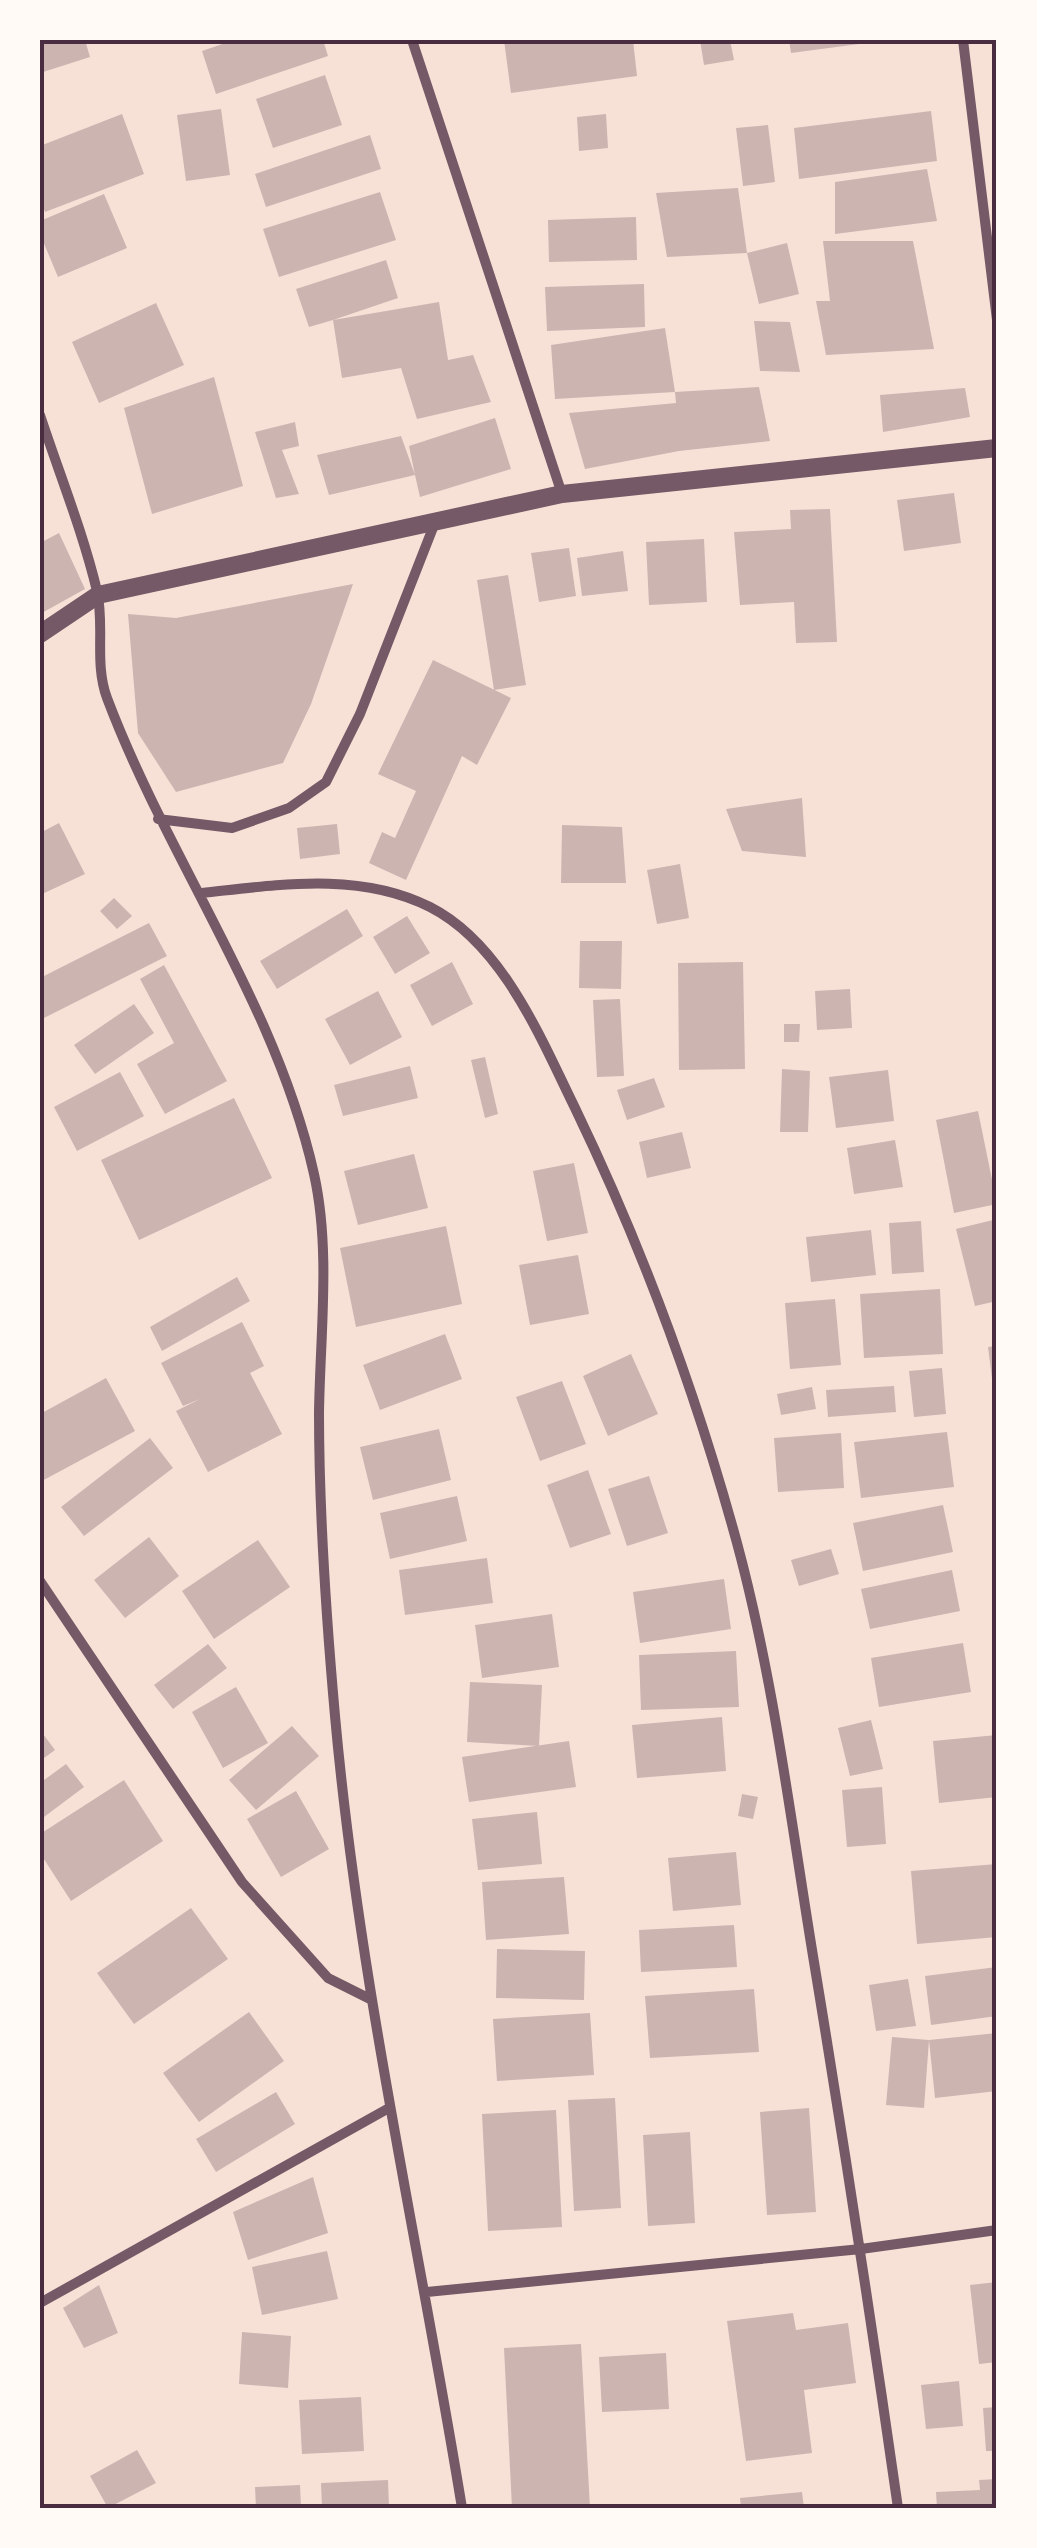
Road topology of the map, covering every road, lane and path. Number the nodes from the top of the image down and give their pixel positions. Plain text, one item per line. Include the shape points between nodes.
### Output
1 (412, 40) edge
2 (962, 40) edge
3 (997, 320) edge
4 (40, 415) edge
5 (997, 448) edge
6 (562, 494) junction
7 (436, 520) junction
8 (98, 595) junction
9 (40, 634) edge
10 (158, 819) junction
11 (202, 893) junction
12 (40, 1581) edge
13 (370, 1999) junction
14 (389, 2108) junction
15 (997, 2230) edge
16 (861, 2249) junction
17 (427, 2292) junction
18 (40, 2303) edge
19 (462, 2508) edge
20 (898, 2508) edge

1 - 6 street
2 - 3 street
4 - 8 street
5 - 6 street
6 - 7 street
7 - 8 street
7 - 10 street via 360,714 326,782 289,808 232,828
8 - 9 street
8 - 10 street via 104,692
10 - 11 street
11 - 13 street via 270,1042 315,1178 319,1454 335,1718
11 - 16 street via 338,882 431,907 489,956 544,1044 622,1205 670,1328 738,1546 768,1685
12 - 13 street via 242,1882 328,1978
13 - 14 street
14 - 17 street
14 - 18 street
15 - 16 street
16 - 17 street
16 - 20 street
17 - 19 street

